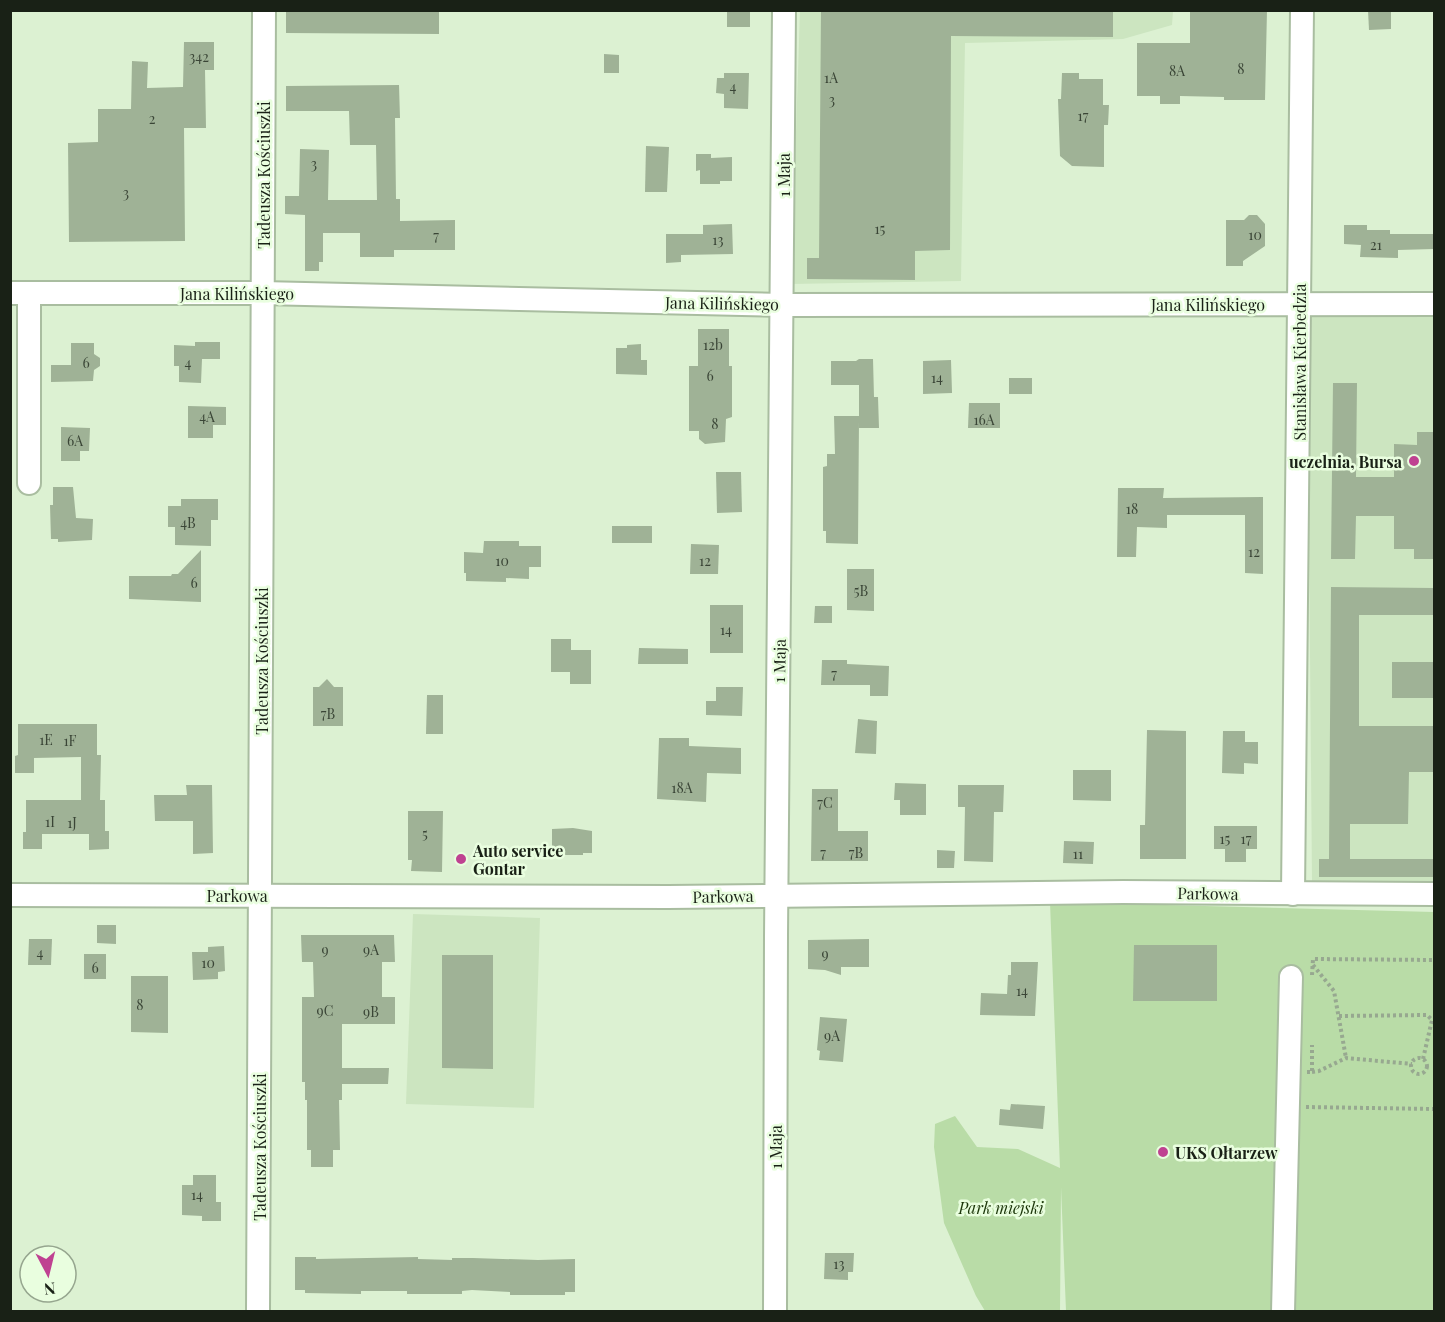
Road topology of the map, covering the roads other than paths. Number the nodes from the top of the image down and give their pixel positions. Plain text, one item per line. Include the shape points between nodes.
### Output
1 (264, 10) edge
2 (784, 10) edge
3 (1302, 10) edge
4 (20, 293) edge
5 (262, 293) junction
6 (783, 304) junction
7 (1299, 304) junction
8 (1434, 304) edge
9 (29, 483) dead end
10 (1293, 894) junction
11 (1434, 894) edge
12 (10, 895) edge
13 (259, 895) junction
14 (777, 896) junction
15 (1302, 977) road end
16 (258, 1311) edge
17 (775, 1311) edge
18 (1283, 1311) edge

1 - 5 street, Tadeusza Kościuszki
2 - 6 street, 1 Maja
3 - 7 street, Stanisława Kierbedzia
4 - 5 street, Jana Kilińskiego
4 - 9 street
5 - 6 street, Jana Kilińskiego
5 - 13 street, Tadeusza Kościuszki
6 - 7 street, Jana Kilińskiego
6 - 14 street, 1 Maja
7 - 8 street, Jana Kilińskiego
7 - 10 street, Stanisława Kierbedzia
10 - 11 street, Parkowa
10 - 14 street, Parkowa
12 - 13 street, Parkowa
13 - 14 street, Parkowa
13 - 16 street, Tadeusza Kościuszki
14 - 17 street, 1 Maja
15 - 18 street via 1288,1071

